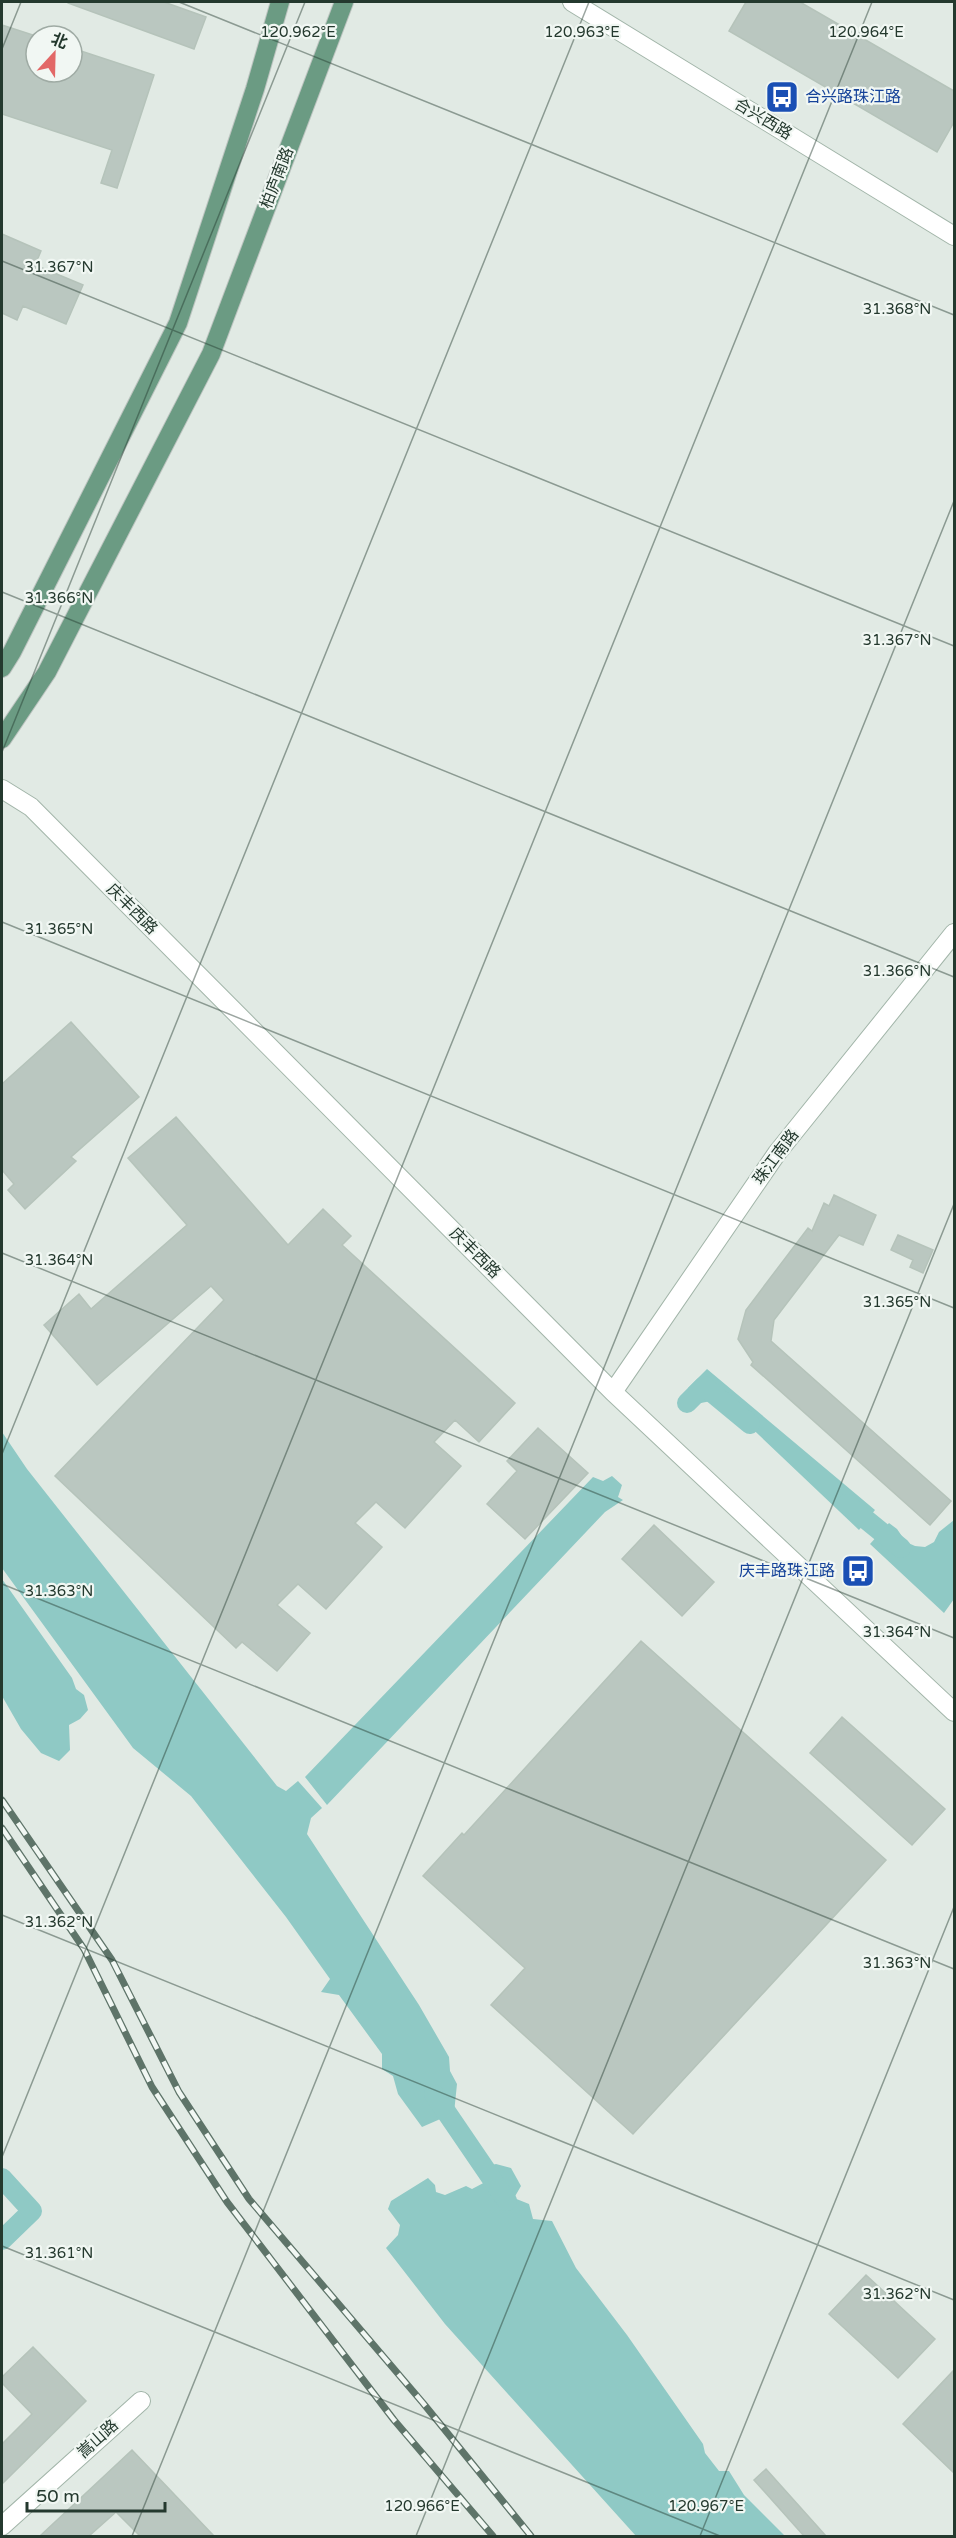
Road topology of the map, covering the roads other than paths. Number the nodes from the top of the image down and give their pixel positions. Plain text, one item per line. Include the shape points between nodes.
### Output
1 (279, 2) edge
2 (344, 2) edge
3 (572, 2) edge
4 (954, 236) edge
5 (2, 668) edge
6 (2, 739) edge
7 (2, 789) edge
8 (954, 933) edge
9 (613, 1392) junction
10 (954, 1712) edge
11 (141, 2401) dead end
12 (2, 2526) edge

1 - 5 main road via 178,323
2 - 6 main road, 柏庐南路 via 211,354 47,672
3 - 4 street, 合兴西路
7 - 9 street, 庆丰西路 via 31,807
8 - 9 street, 珠江南路 via 777,1153
9 - 10 street, 庆丰西路
11 - 12 street, 嵩山路

